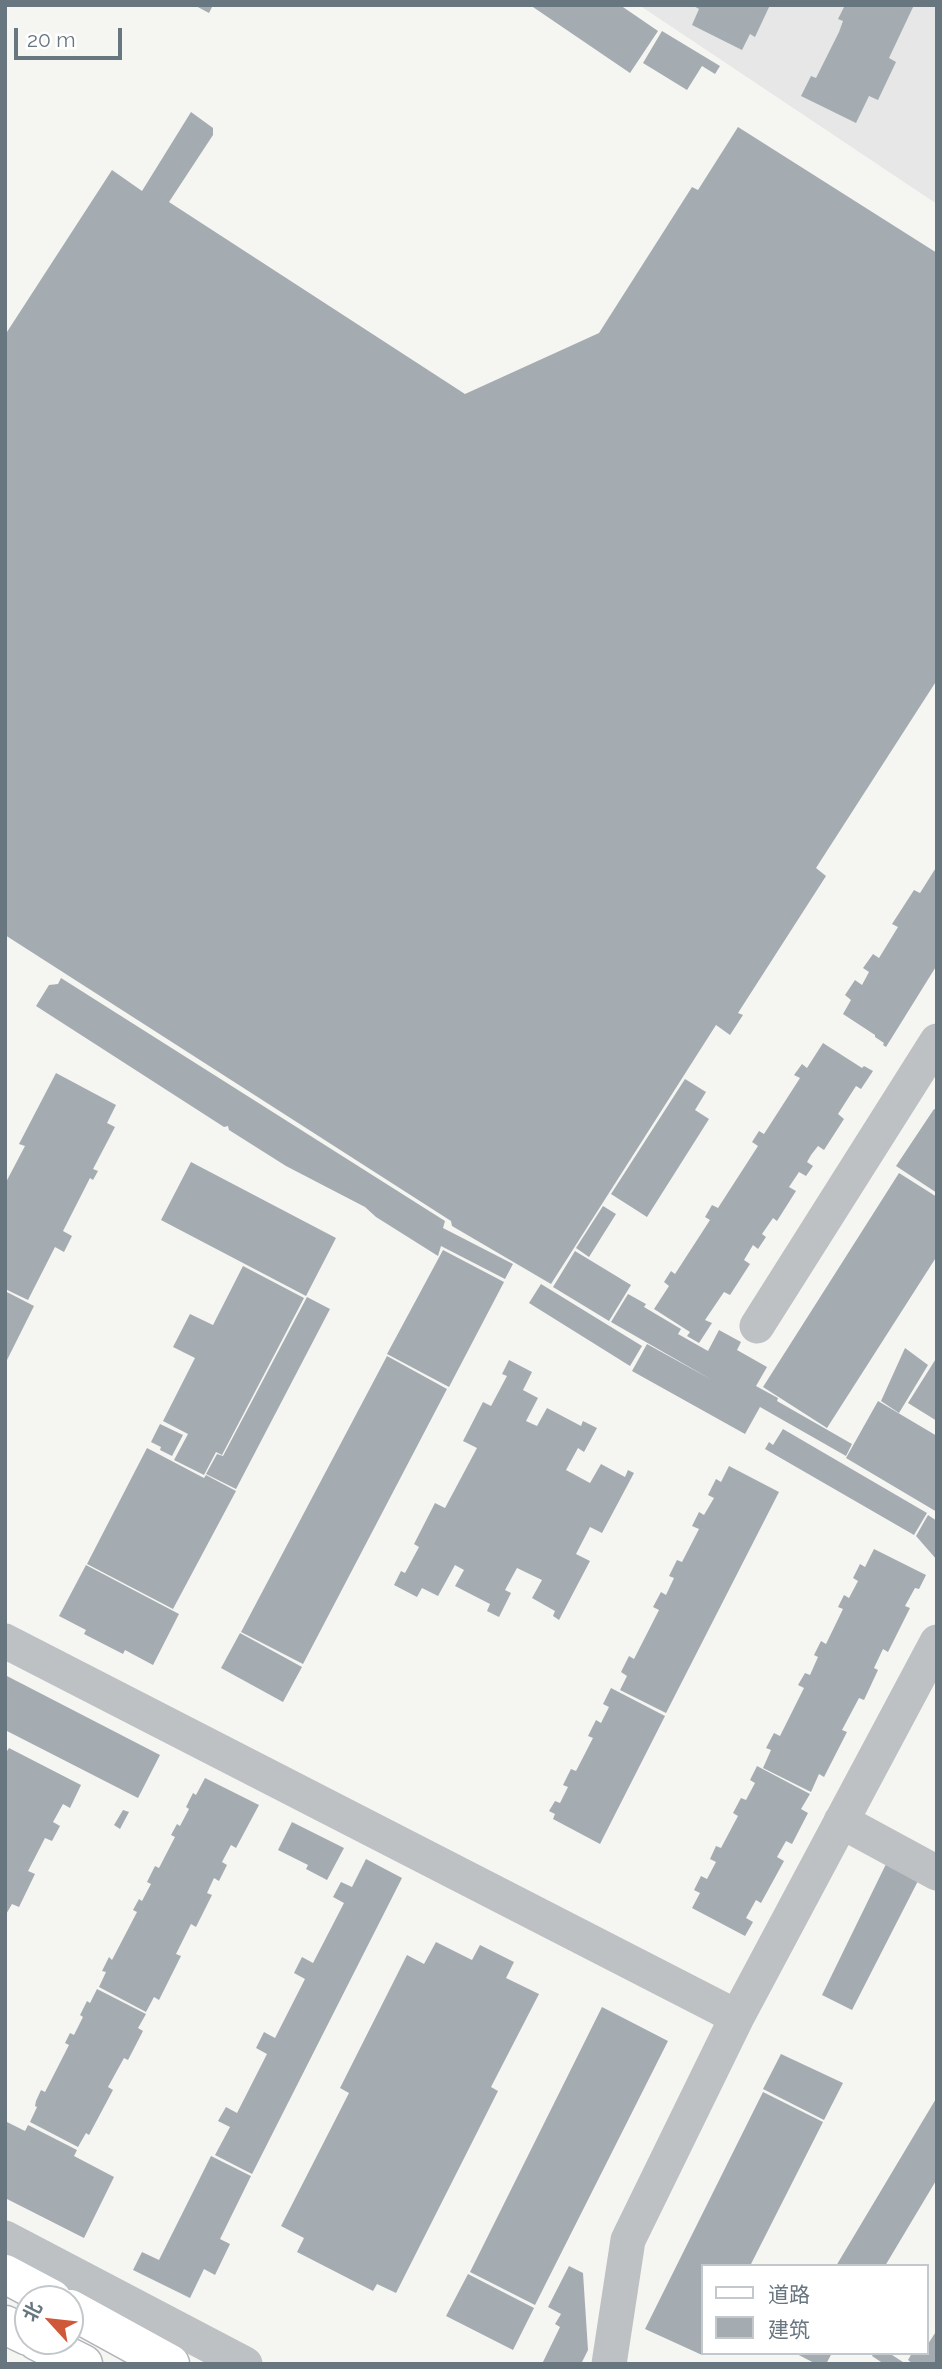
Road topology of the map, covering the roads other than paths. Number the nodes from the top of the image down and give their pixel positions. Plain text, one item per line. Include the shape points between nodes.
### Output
1 (937, 1041) edge
2 (757, 1326) dead end
3 (5, 1641) edge
4 (937, 1642) edge
5 (841, 1821) junction
6 (937, 1873) edge
7 (737, 2017) junction
8 (5, 2238) edge
9 (9, 2276) edge
10 (26, 2285) edge
11 (84, 2317) edge
12 (65, 2355) edge
13 (83, 2364) edge
14 (170, 2364) edge
15 (245, 2364) edge
16 (609, 2364) edge

1 - 2 street
3 - 7 street
4 - 5 street
5 - 6 street
5 - 7 street
7 - 16 street via 628,2240
8 - 15 street
9 - 10 main road
11 - 14 main road
12 - 13 main road

